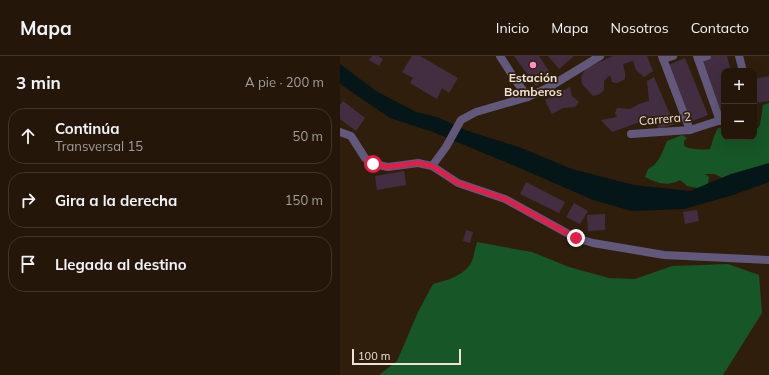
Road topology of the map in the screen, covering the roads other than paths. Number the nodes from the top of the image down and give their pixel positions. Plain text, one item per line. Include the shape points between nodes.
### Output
1 (500, 56) edge
2 (600, 56) edge
3 (673, 56) edge
4 (706, 56) edge
5 (739, 56) edge
6 (663, 58) edge
7 (698, 58) edge
8 (742, 68) edge
9 (528, 97) junction
10 (721, 117) edge
11 (721, 120) edge
12 (690, 130) junction
13 (340, 132) edge
14 (631, 134) dead end
15 (432, 166) junction
16 (769, 260) edge

1 - 9 street
2 - 9 street
3 - 6 street
4 - 7 street
5 - 8 street
6 - 12 street
7 - 10 street
9 - 15 street via 476,112 462,120
11 - 12 street, Carrera 2
12 - 14 street, Carrera 2
13 - 15 street via 351,136 365,158 373,164 388,167 418,163
15 - 16 street via 458,183 505,199 576,238 593,243 664,255

